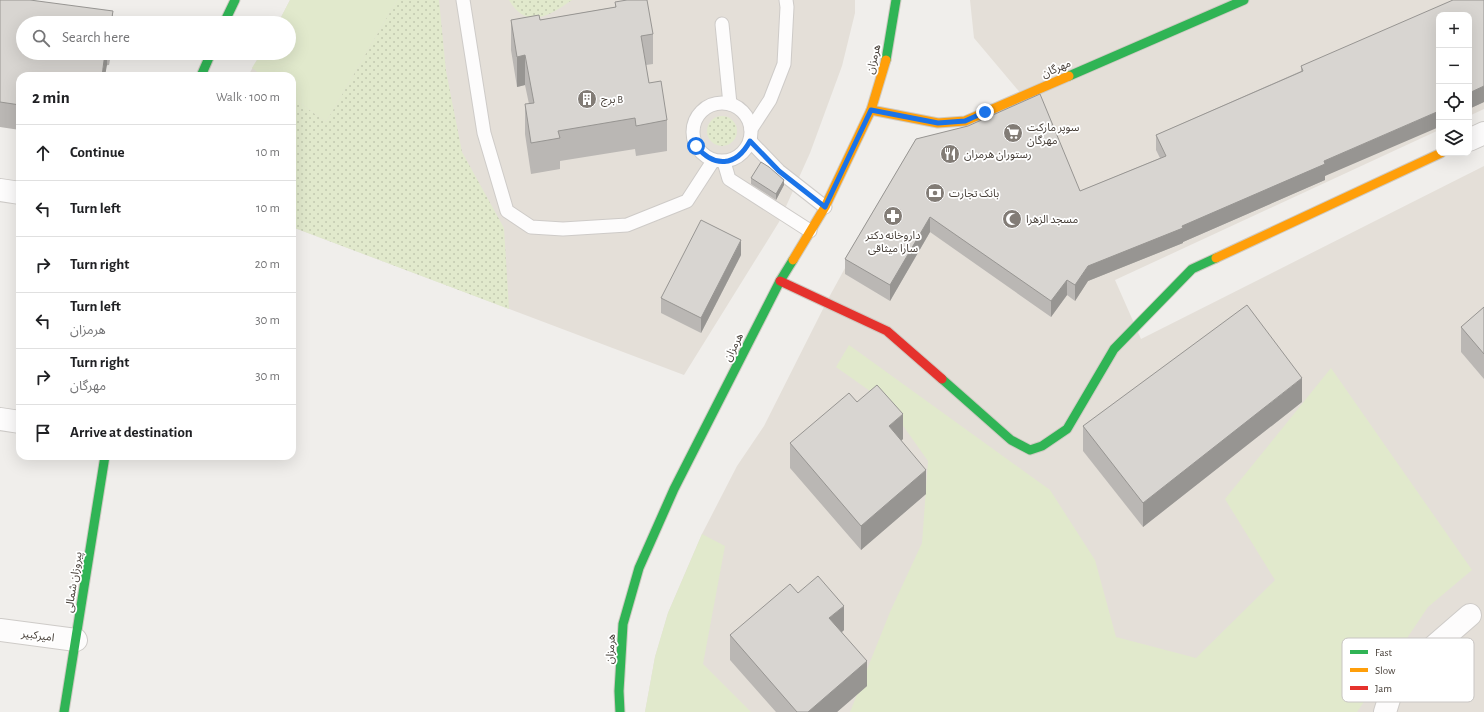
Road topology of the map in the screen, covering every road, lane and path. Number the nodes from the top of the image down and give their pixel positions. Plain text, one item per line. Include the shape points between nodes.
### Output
1 (235, 0) edge
2 (463, 0) edge
3 (786, 0) edge
4 (896, 0) edge
5 (1244, 0) edge
6 (227, 16) edge
7 (722, 24) dead end
8 (208, 60) edge
9 (203, 72) edge
10 (730, 104) junction
11 (871, 110) junction
12 (1484, 133) edge
13 (750, 135) junction
14 (1472, 139) edge
15 (1436, 155) edge
16 (719, 161) junction
17 (0, 190) edge
18 (16, 192) edge
19 (825, 207) junction
20 (810, 231) junction
21 (780, 281) junction
22 (0, 419) edge
23 (16, 421) edge
24 (104, 460) edge
25 (1470, 614) dead end
26 (0, 630) edge
27 (1443, 638) edge
28 (76, 640) junction
29 (1388, 702) edge
30 (64, 712) edge
31 (620, 712) edge
32 (1385, 712) edge

1 - 6 street
2 - 16 lane via 484,133 507,211 531,227 563,229 627,225 687,201
3 - 13 lane via 784,64 770,100
4 - 11 street, هرمزان via 887,56
5 - 11 street, مهرگان via 965,121 938,123
7 - 10 lane
8 - 9 street
10 - 13 lane via 748,119
10 - 16 lane via 708,106 693,124 692,135 696,146 703,155
11 - 19 street, هرمزان
12 - 14 street
13 - 16 lane via 744,151 735,158
13 - 19 lane via 779,171
15 - 21 street via 1192,269 1114,349 1067,429 1042,446 1030,450 1011,440 887,331
16 - 20 lane via 729,178
17 - 18 street
19 - 20 street, هرمزان
20 - 21 street, هرمزان
21 - 31 street, هرمزان via 674,490 639,568 623,624
22 - 23 street
24 - 28 street, پیروزان شمالی
25 - 27 street
26 - 28 street, امیرکبیر
28 - 30 street, پیروزان شمالی
29 - 32 street

